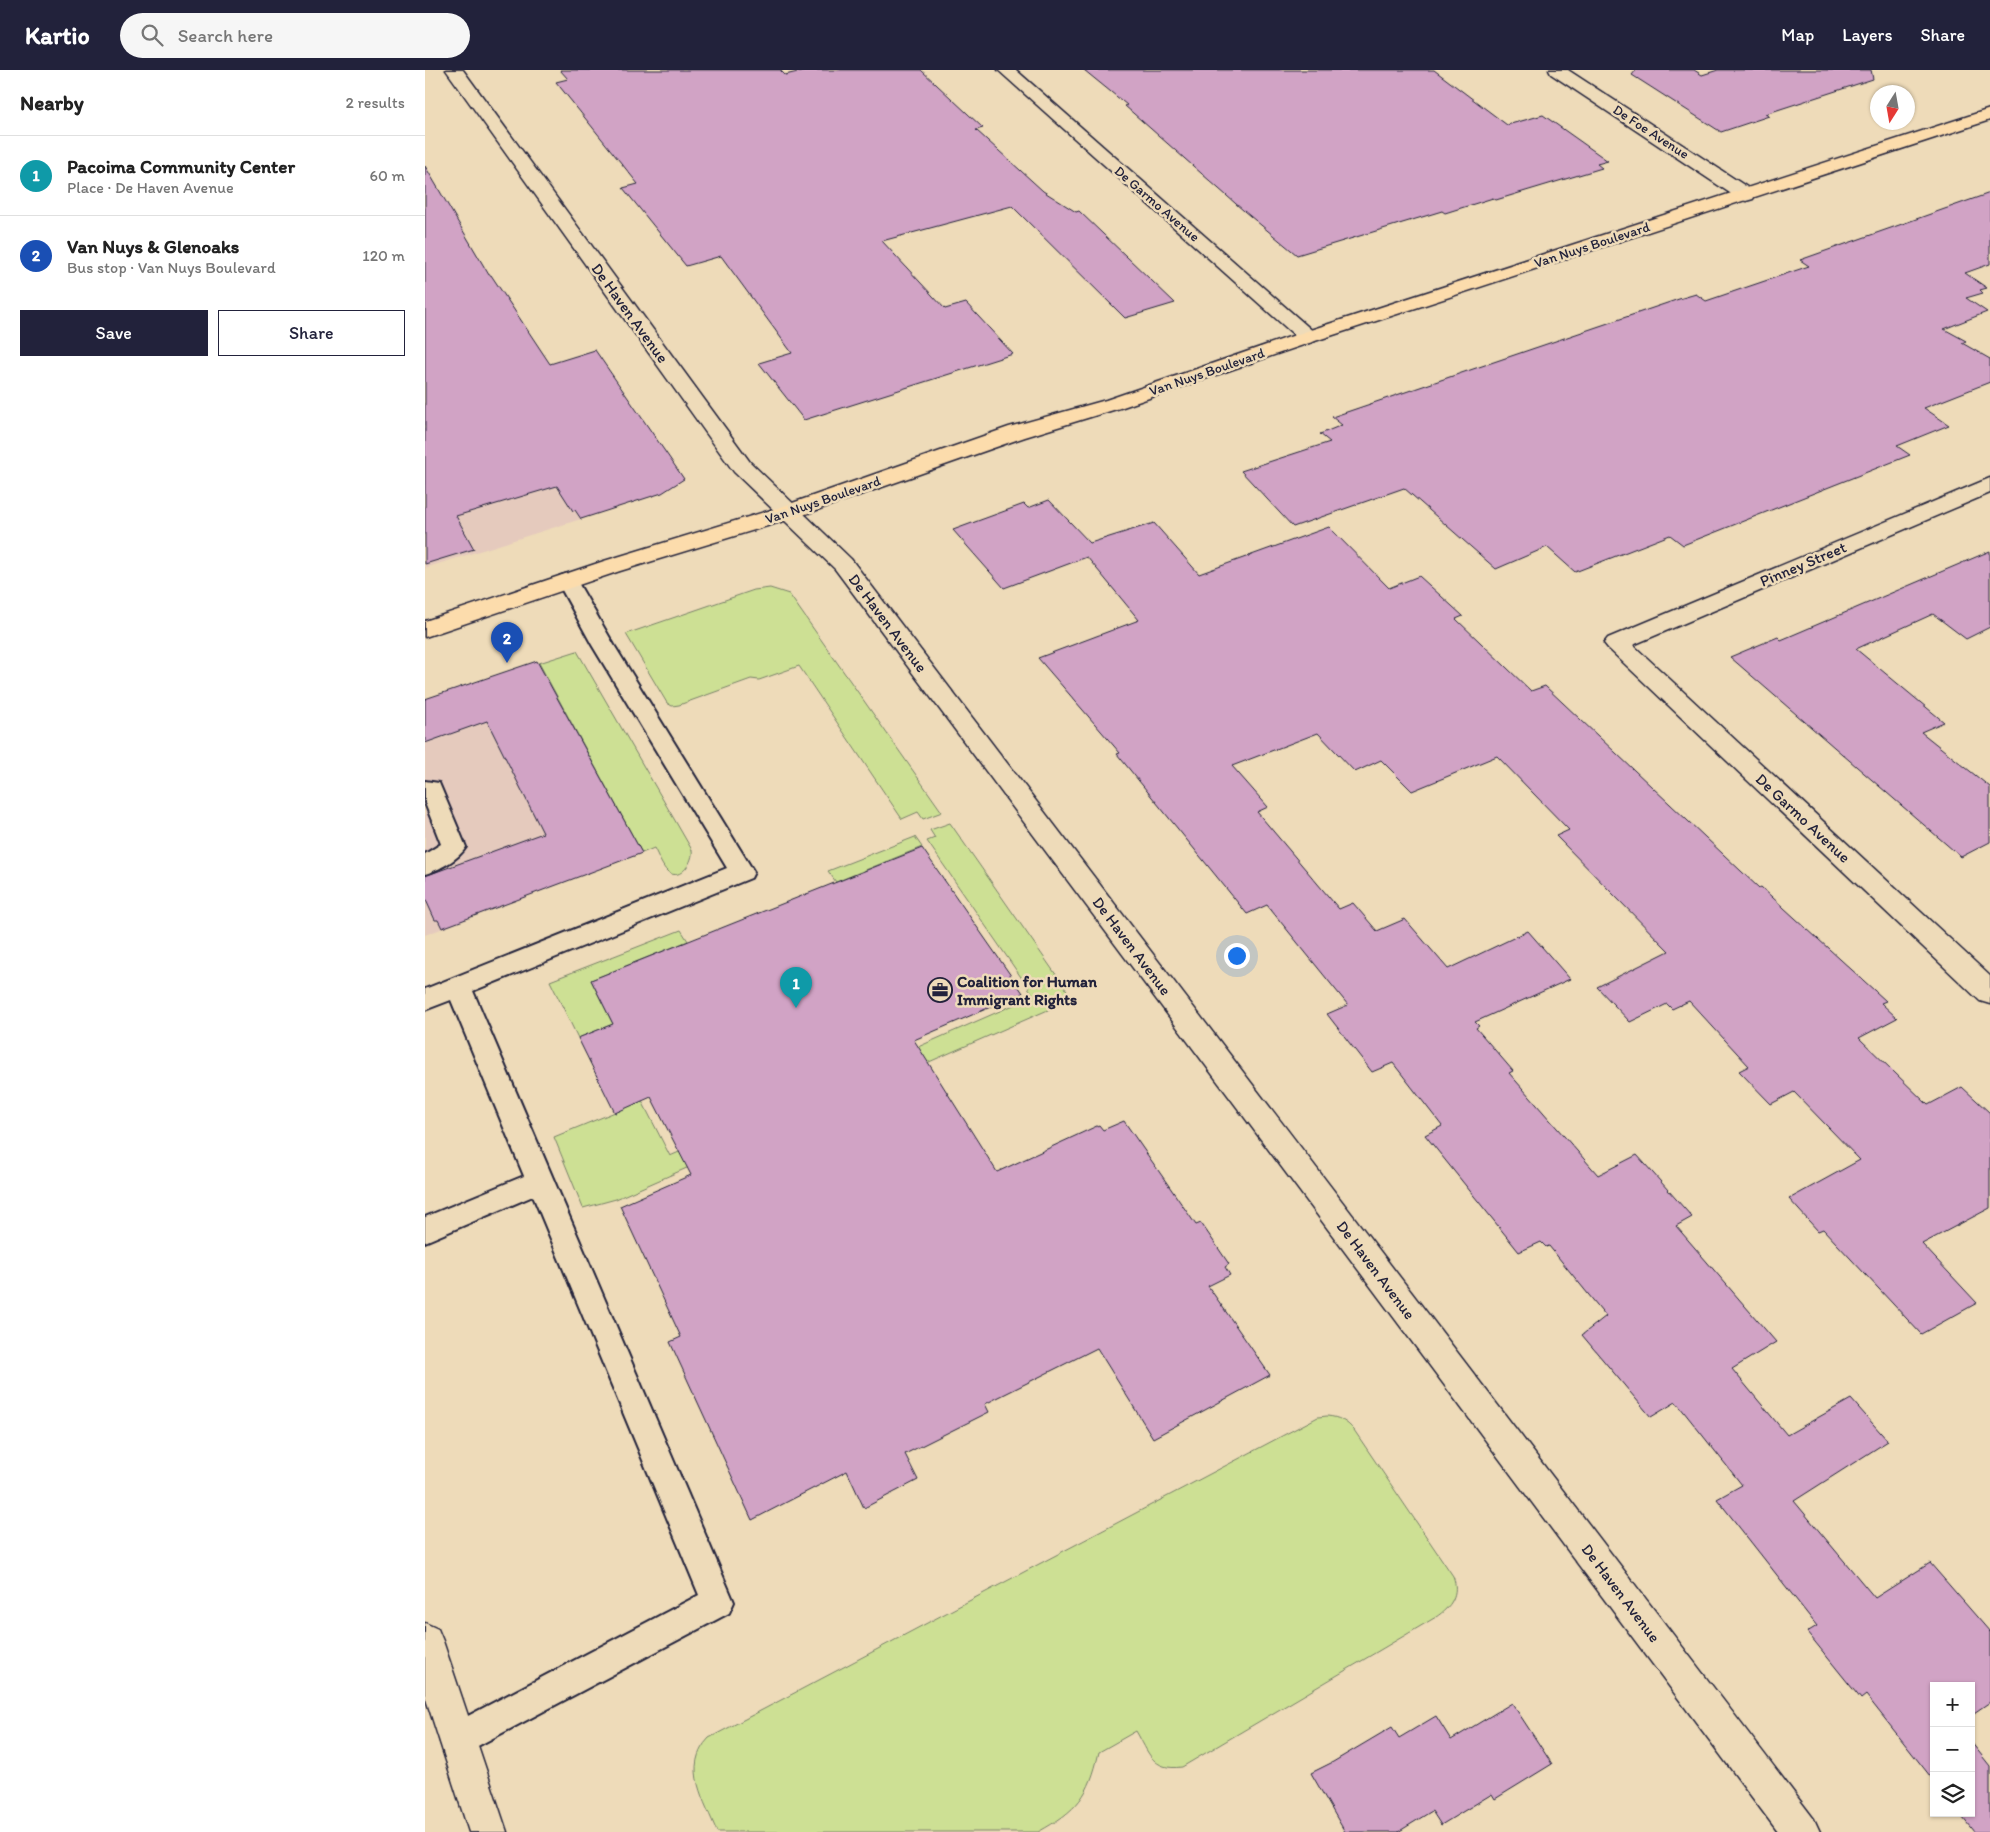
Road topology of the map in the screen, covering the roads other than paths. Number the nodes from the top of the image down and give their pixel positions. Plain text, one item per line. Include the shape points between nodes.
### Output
1 (454, 70) edge
2 (1006, 70) edge
3 (1557, 70) edge
4 (1990, 114) edge
5 (1746, 195) junction
6 (1308, 337) junction
7 (1990, 485) edge
8 (789, 512) junction
9 (567, 581) junction
10 (425, 629) edge
11 (1616, 643) joint
12 (425, 789) edge
13 (425, 865) edge
14 (458, 986) junction
15 (1990, 993) edge
16 (425, 1000) edge
17 (540, 1181) junction
18 (425, 1230) edge
19 (425, 1641) edge
20 (457, 1740) junction
21 (488, 1832) edge
22 (1801, 1832) edge

1 - 8 street, De Haven Avenue via 742,467
2 - 6 street, De Garmo Avenue
3 - 5 street, De Foe Avenue
4 - 5 main road, Van Nuys Boulevard
5 - 6 main road, Van Nuys Boulevard
6 - 8 main road, Van Nuys Boulevard via 1113,404 1017,432
7 - 11 street, Pinney Street
8 - 9 main road, Van Nuys Boulevard
8 - 22 street, De Haven Avenue via 843,564
9 - 10 main road, Van Nuys Boulevard
9 - 14 lane via 742,872
11 - 15 street, De Garmo Avenue
12 - 13 lane via 431,789 455,847
14 - 16 lane
14 - 17 lane
17 - 18 lane
17 - 20 lane via 717,1602
19 - 20 street
20 - 21 street

